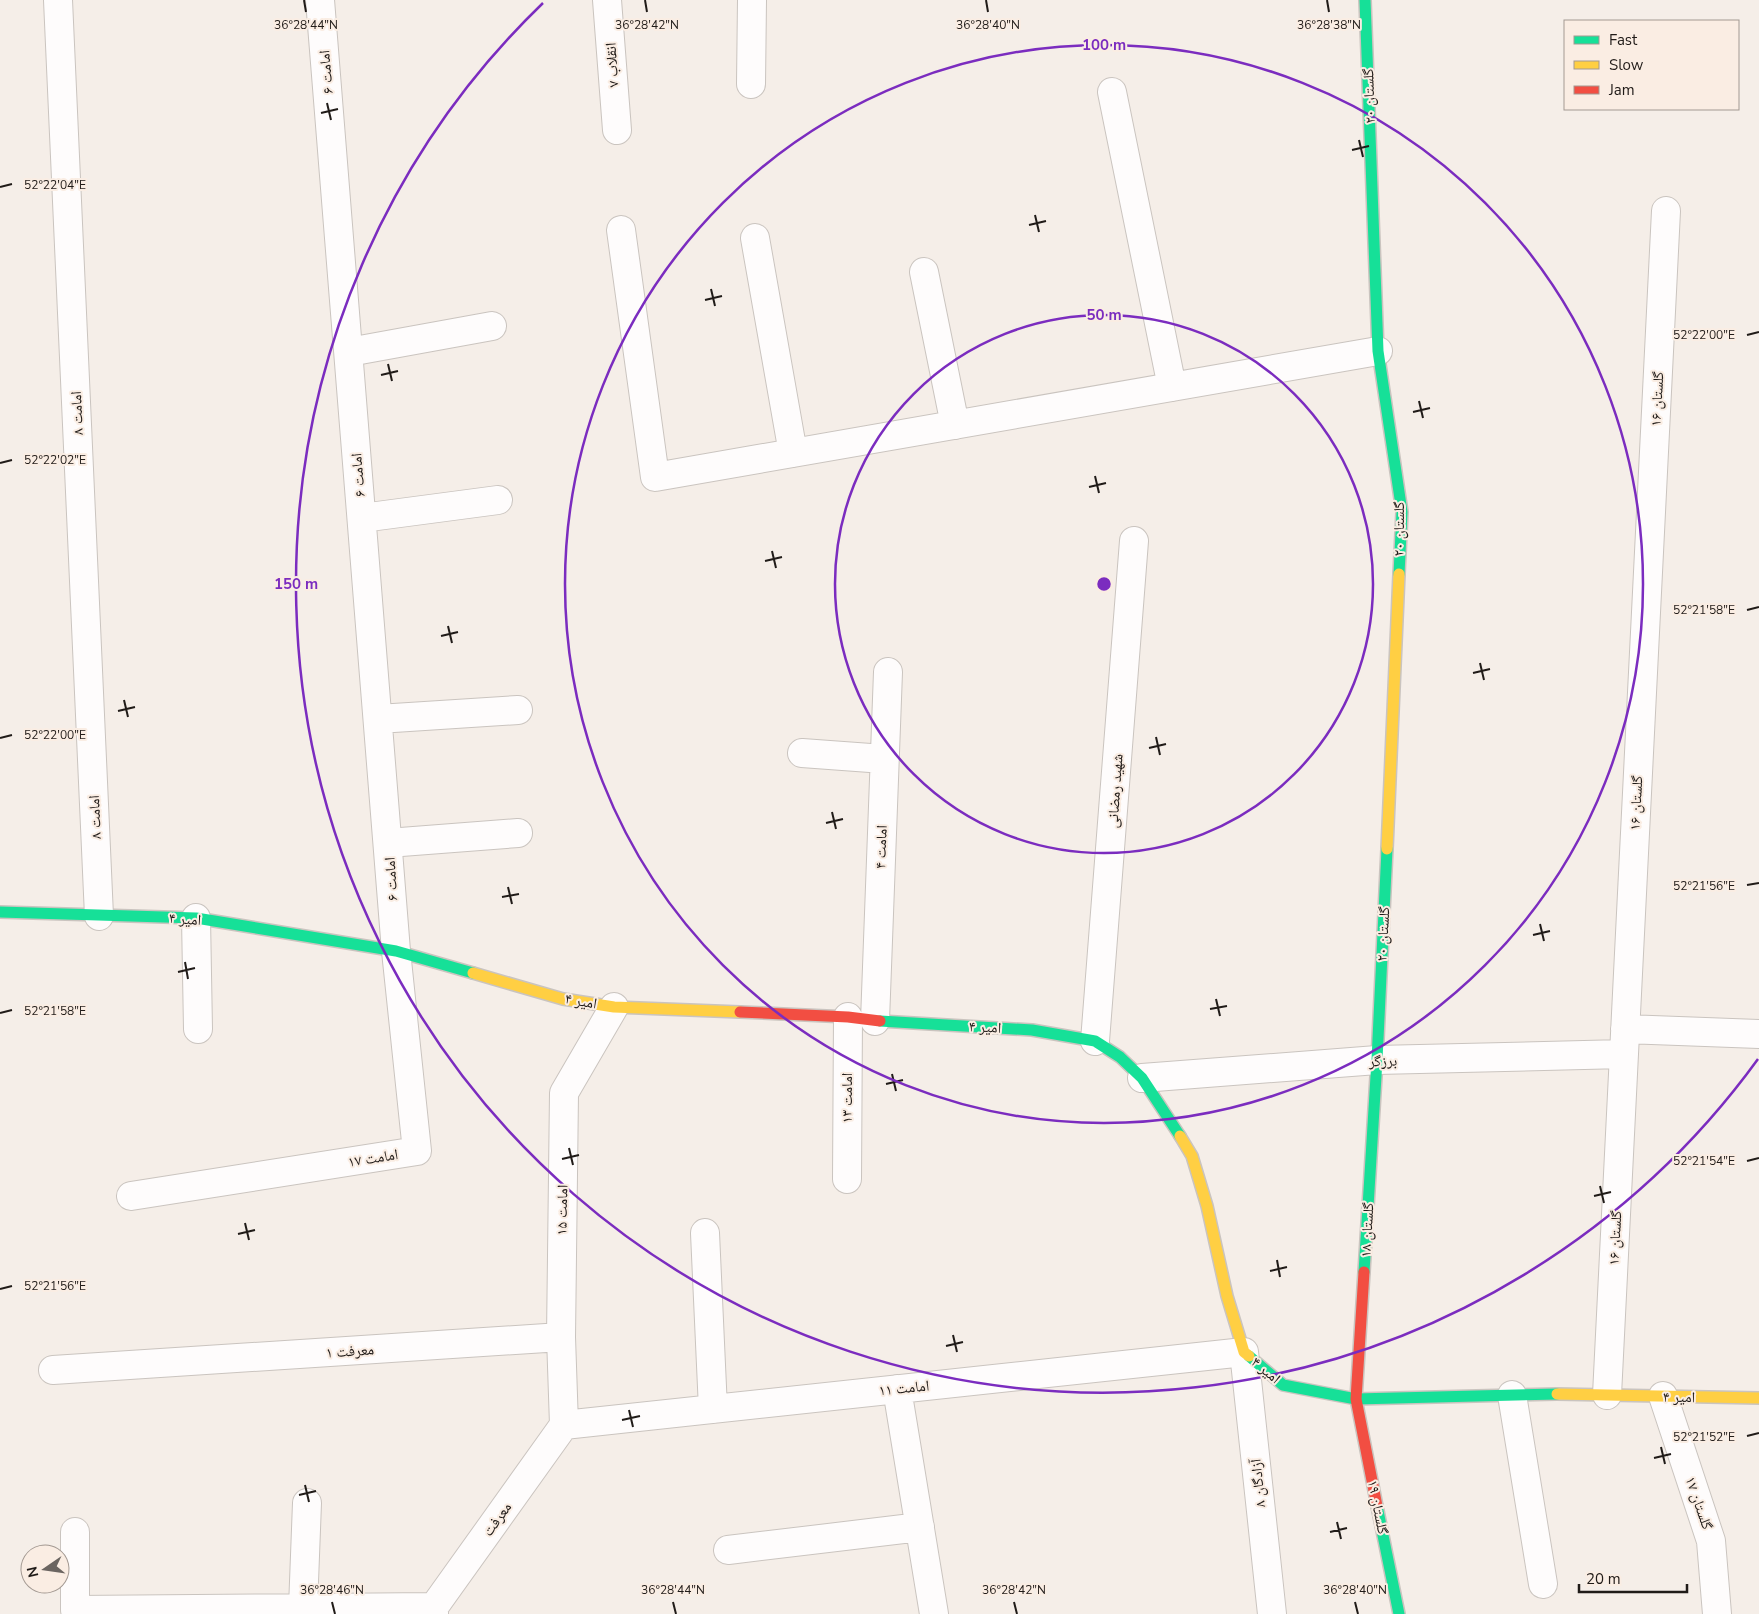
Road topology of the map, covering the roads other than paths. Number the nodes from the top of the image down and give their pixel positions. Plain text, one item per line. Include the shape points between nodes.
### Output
1 (58, 0) edge
2 (320, 0) edge
3 (607, 0) edge
4 (752, 0) edge
5 (1365, 0) edge
6 (751, 84) dead end
7 (1112, 92) dead end
8 (616, 130) dead end
9 (1666, 211) dead end
10 (620, 230) dead end
11 (755, 238) dead end
12 (924, 272) dead end
13 (492, 326) dead end
14 (1378, 351) junction
15 (349, 352) junction
16 (1172, 387) junction
17 (954, 425) junction
18 (793, 453) junction
19 (498, 500) dead end
20 (362, 518) junction
21 (1134, 541) dead end
22 (888, 672) dead end
23 (518, 710) dead end
24 (378, 719) junction
25 (802, 753) dead end
26 (884, 759) junction
27 (518, 833) dead end
28 (388, 843) junction
29 (0, 912) edge
30 (99, 916) junction
31 (196, 918) junction
32 (396, 951) junction
33 (614, 1007) junction
34 (848, 1017) junction
35 (875, 1021) junction
36 (198, 1029) dead end
37 (1759, 1034) edge
38 (1095, 1041) junction
39 (1625, 1042) junction
40 (1377, 1060) junction
41 (1142, 1078) junction
42 (847, 1179) dead end
43 (131, 1196) dead end
44 (705, 1233) dead end
45 (561, 1338) junction
46 (1244, 1352) junction
47 (53, 1370) dead end
48 (897, 1389) junction
49 (1512, 1395) junction
50 (1607, 1395) junction
51 (1663, 1396) junction
52 (1759, 1398) edge
53 (1356, 1399) junction
54 (713, 1409) junction
55 (564, 1425) junction
56 (307, 1503) dead end
57 (920, 1527) junction
58 (75, 1532) dead end
59 (728, 1550) dead end
60 (1543, 1584) dead end
61 (303, 1608) junction
62 (434, 1610) edge
63 (934, 1614) edge
64 (1272, 1614) edge
65 (1399, 1614) edge
66 (1717, 1614) edge

1 - 30 street, امامت ۸
2 - 15 street, امامت ۶
3 - 8 street, انقلاب ۷
4 - 6 street
5 - 14 street, گلستان ۲۰
7 - 16 street
9 - 39 street, گلستان ۱۶
10 - 18 street via 655,477
11 - 18 street
12 - 17 street
13 - 15 street
14 - 16 street
14 - 40 street, گلستان ۲۰ via 1402,512
15 - 20 street, امامت ۶
16 - 17 street
17 - 18 street
19 - 20 street
20 - 24 street, امامت ۶
21 - 38 street, شهید رمضانی
22 - 26 street, امامت ۴
23 - 24 street
24 - 28 street, امامت ۶
25 - 26 street
26 - 35 street, امامت ۴
27 - 28 street
28 - 32 street, امامت ۶
29 - 30 street, امیر ۴
30 - 31 street, امیر ۴
31 - 32 street, امیر ۴
31 - 36 street
32 - 33 street, امیر ۴ via 563,999
32 - 43 street, امامت ۱۷ via 417,1151
33 - 34 street, امیر ۴
33 - 45 street, امامت ۱۵ via 564,1093
34 - 35 street, امیر ۴
34 - 42 street, امامت ۱۳
35 - 38 street, امیر ۴ via 1032,1030
37 - 39 street, برزگر
38 - 41 street, امیر ۴ via 1120,1057
39 - 40 street, برزگر
39 - 50 street, گلستان ۱۶
40 - 41 street, برزگر
40 - 53 street, گلستان ۱۸
41 - 46 street, امیر ۴ via 1192,1156
44 - 54 street
45 - 47 street, معرفت ۱
45 - 55 street
46 - 48 street, امامت ۱۱
46 - 53 street, امیر ۴ via 1283,1385
46 - 64 street, آزادگان ۸
48 - 54 street, امامت ۱۱
48 - 57 street
49 - 50 street, امیر ۴
49 - 53 street, امیر ۴
49 - 60 street
50 - 51 street, امیر ۴
51 - 52 street, امیر ۴
51 - 66 street, گلستان ۱۷ via 1711,1541
53 - 65 street, گلستان ۱۹
54 - 55 street, امامت ۱۱
55 - 62 street, معرفت
56 - 61 street
57 - 59 street
57 - 63 street
58 - 61 street via 76,1610
61 - 62 street

